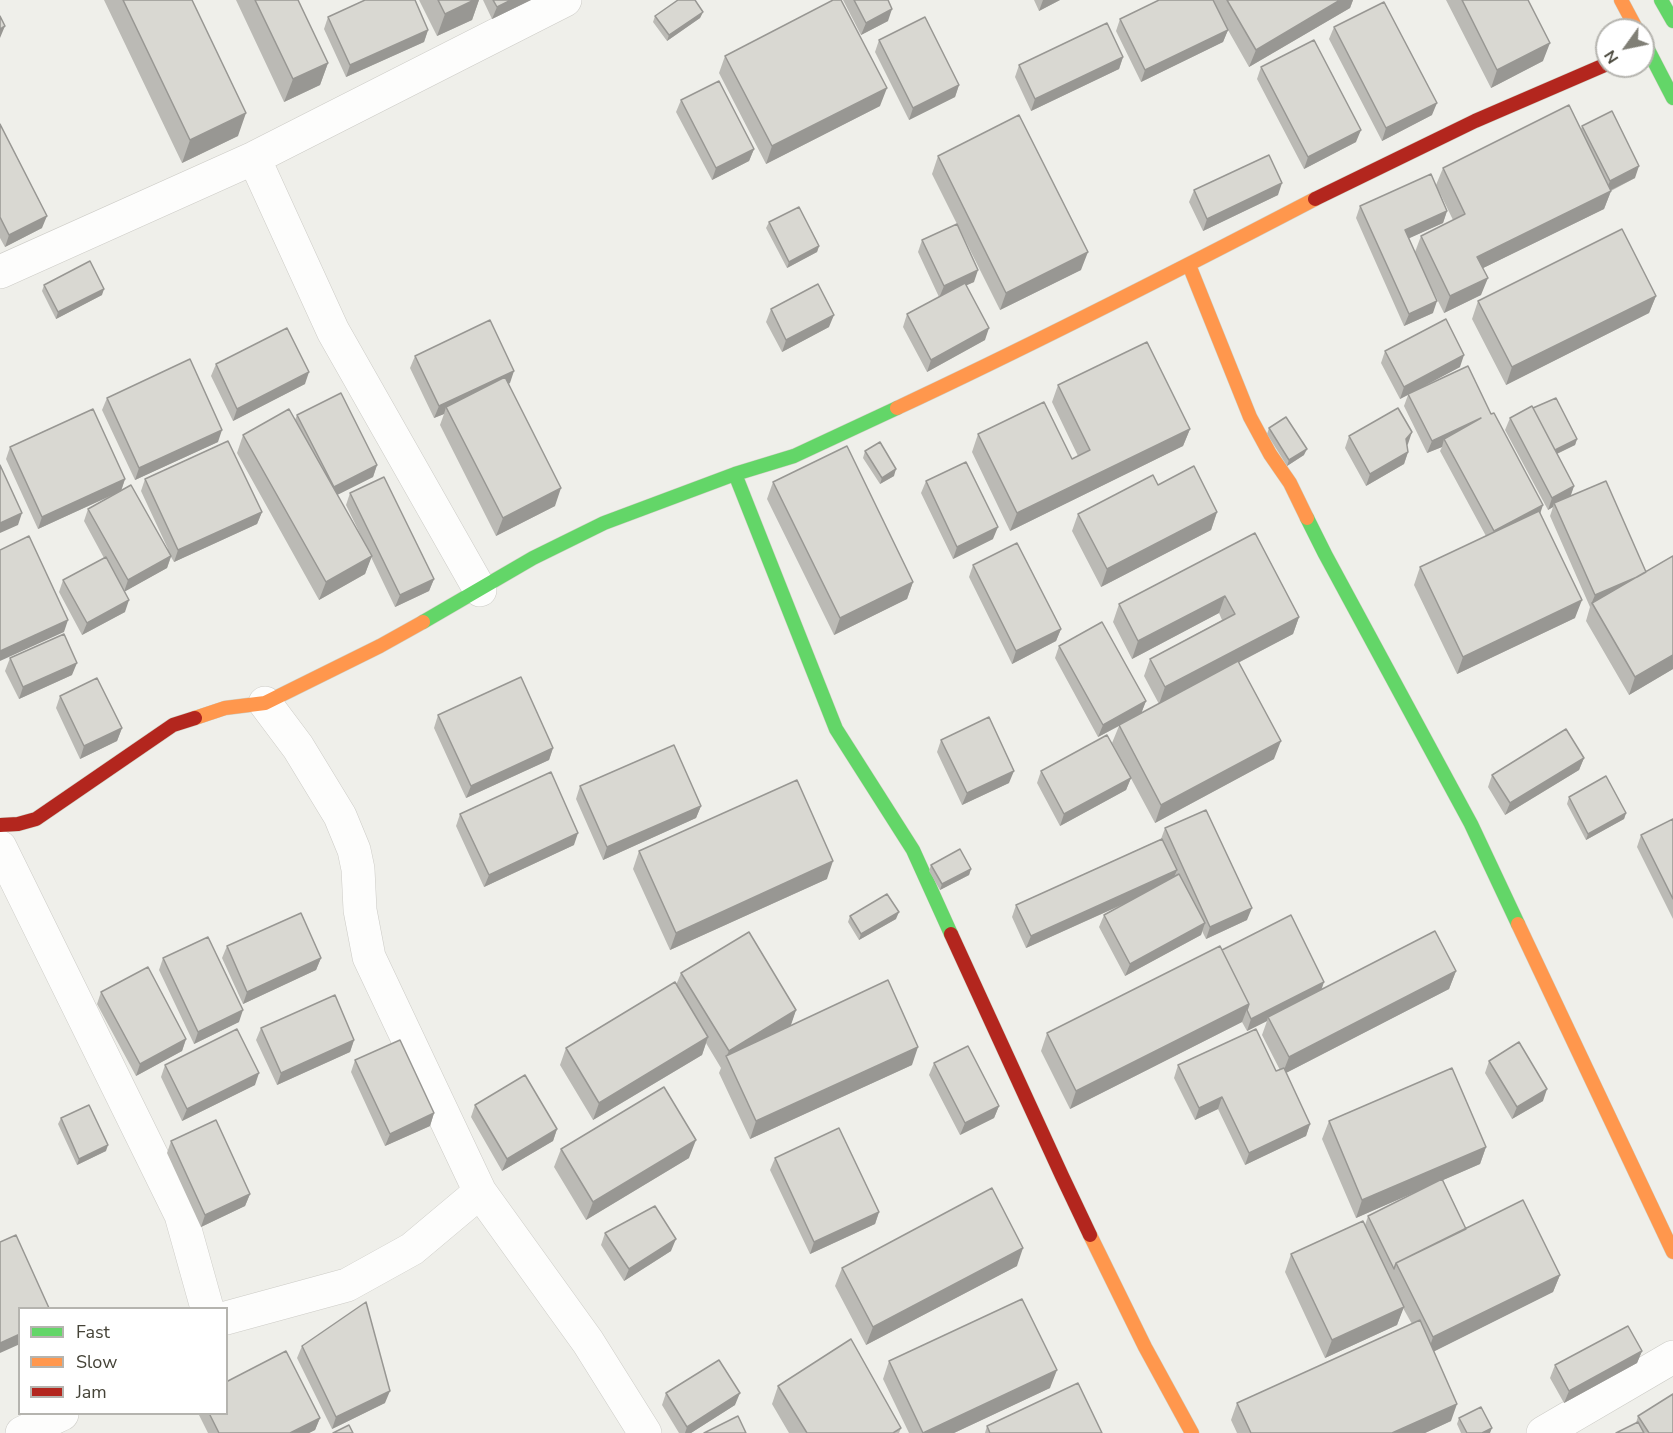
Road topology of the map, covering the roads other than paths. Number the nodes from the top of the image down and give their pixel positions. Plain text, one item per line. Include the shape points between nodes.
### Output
1 (565, 0) edge
2 (1621, 0) edge
3 (1662, 0) edge
4 (1630, 18) edge
5 (1673, 21) edge
6 (1655, 65) edge
7 (1595, 69) edge
8 (1673, 98) edge
9 (254, 158) junction
10 (1189, 265) junction
11 (0, 272) edge
12 (735, 474) junction
13 (480, 590) junction
14 (265, 703) junction
15 (0, 825) edge
16 (0, 847) edge
17 (480, 1192) junction
18 (1673, 1252) edge
19 (207, 1307) edge
20 (228, 1317) edge
21 (1673, 1357) edge
22 (645, 1433) edge
23 (1192, 1433) edge
24 (1542, 1433) edge

1 - 9 street
2 - 4 street
3 - 5 street
6 - 8 street
7 - 10 street via 1475,121
9 - 11 street
9 - 13 street via 333,331
10 - 12 street via 794,456
10 - 18 street via 1250,417 1290,483 1324,554 1471,824
12 - 13 street via 604,523
12 - 23 street via 836,729 913,850 1062,1176 1145,1347
13 - 14 street via 380,646
14 - 15 street via 225,708 173,725 36,819
14 - 17 street via 298,747 340,816 358,869 360,910 369,957
16 - 19 street via 181,1215
17 - 20 street via 412,1249 347,1285
17 - 22 street via 588,1342
21 - 24 street

